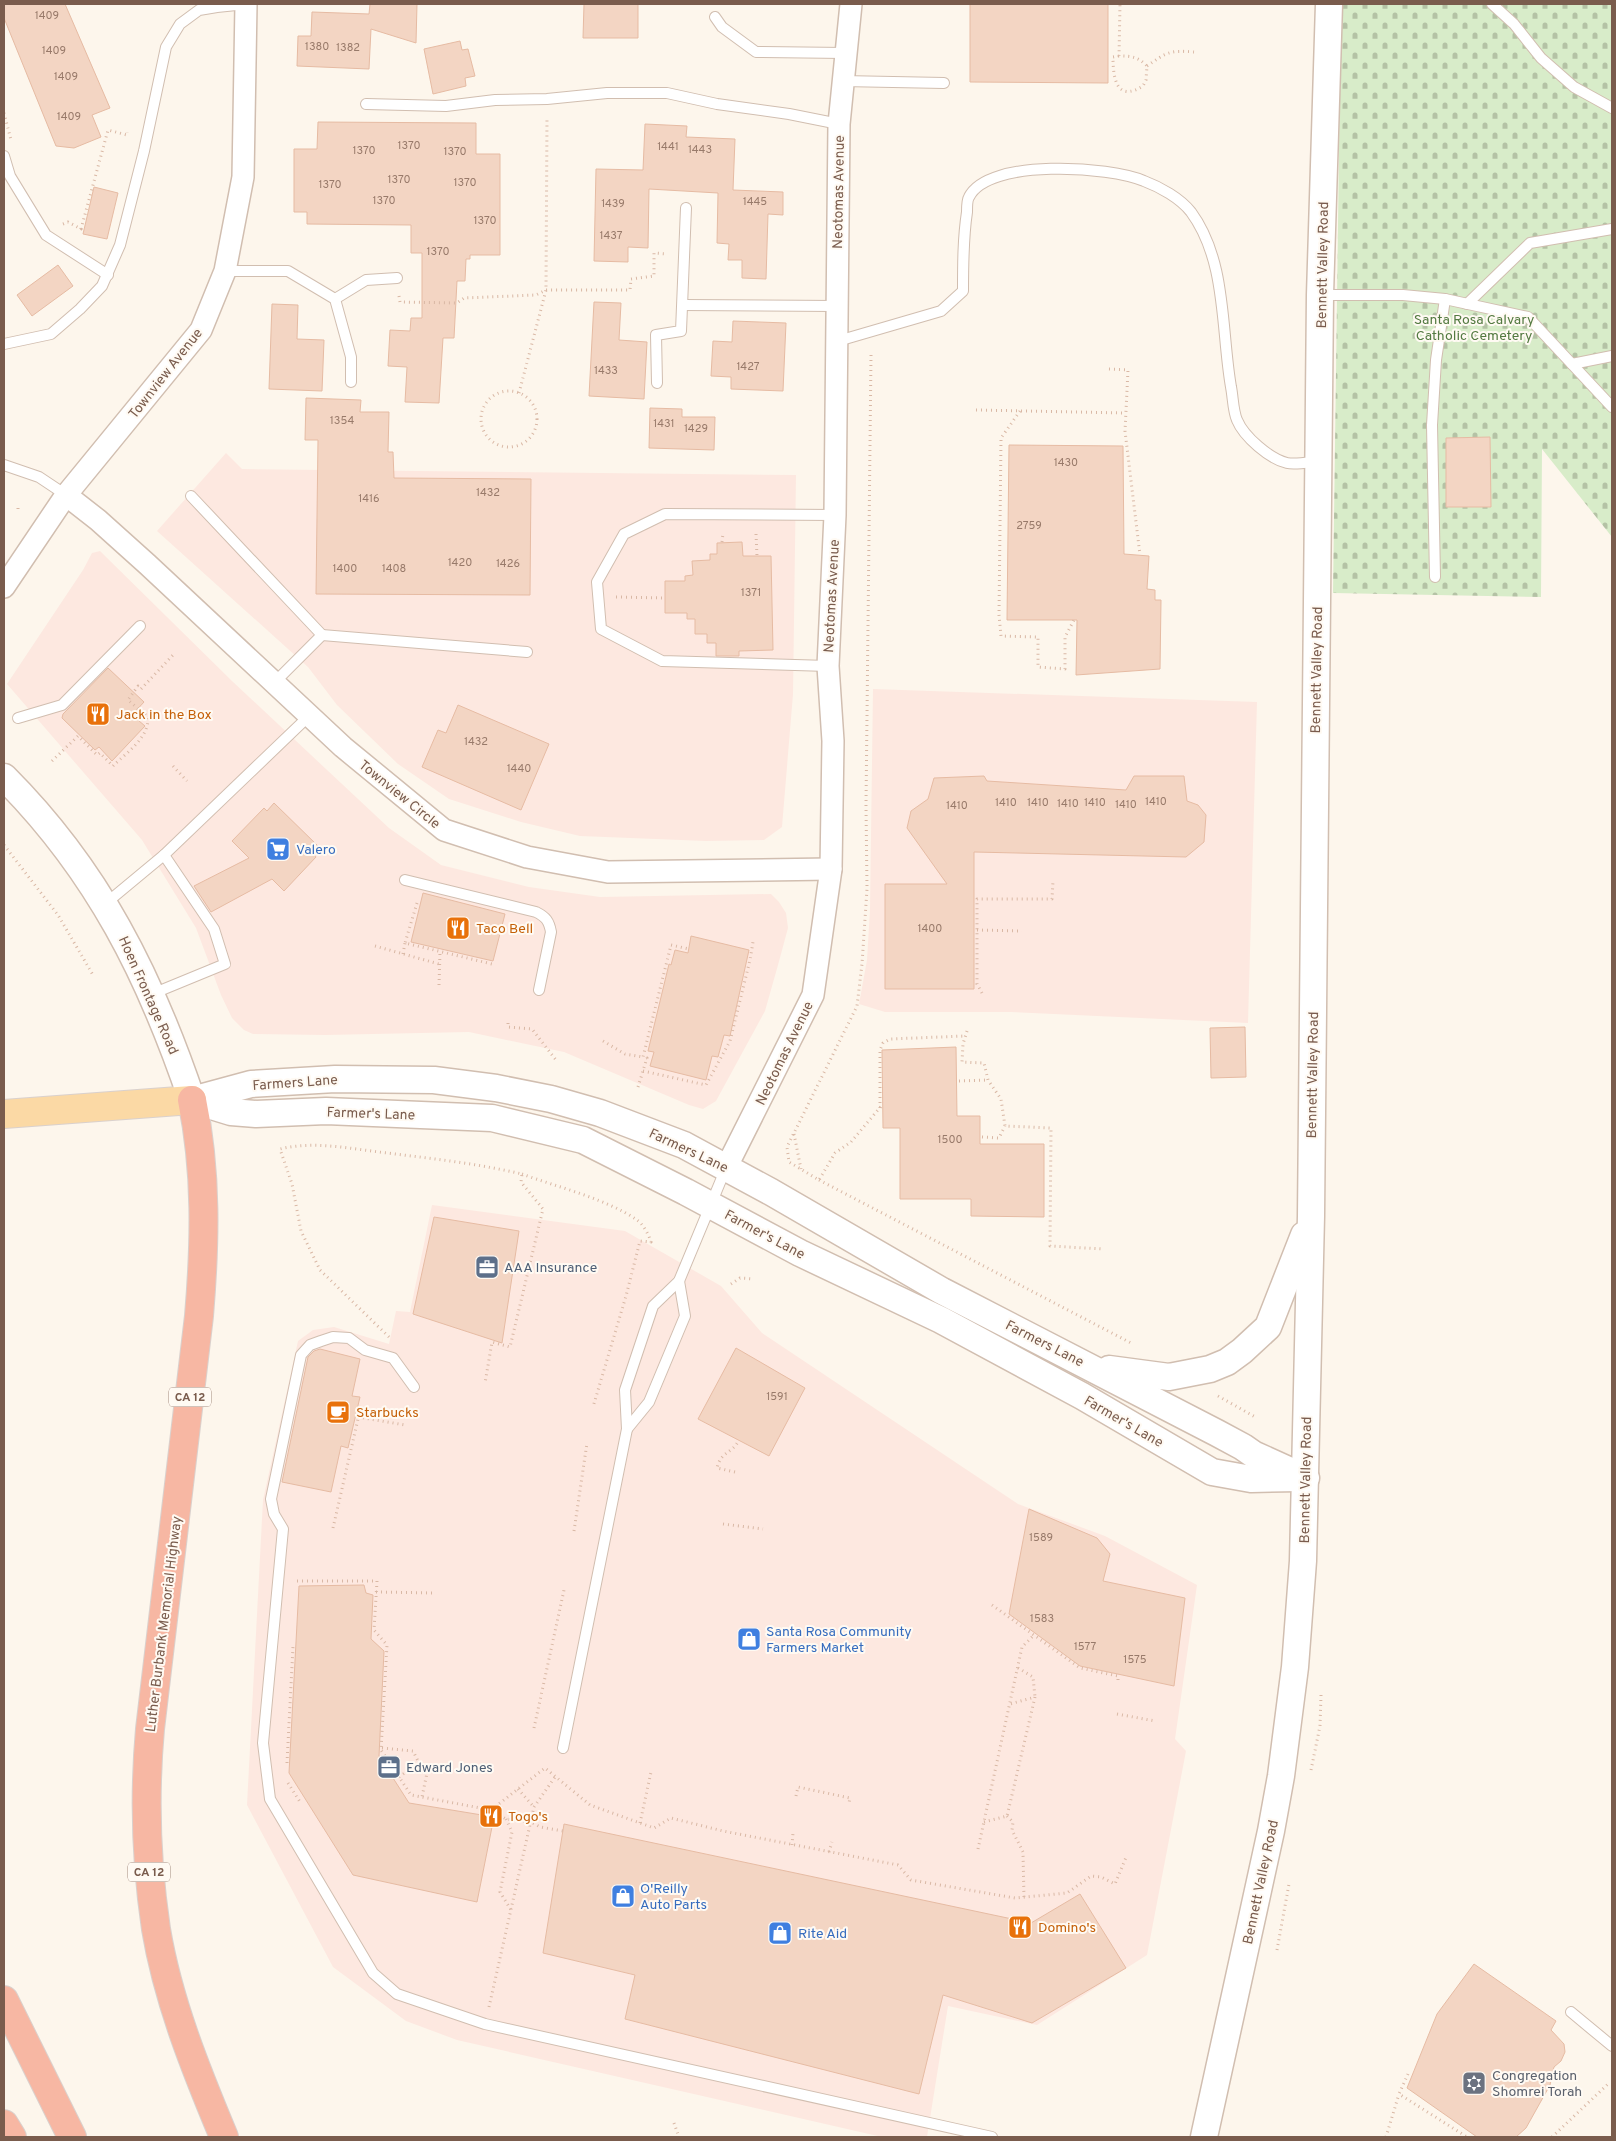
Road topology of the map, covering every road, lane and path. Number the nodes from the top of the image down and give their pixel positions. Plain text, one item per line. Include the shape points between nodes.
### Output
1 (246, 4) edge
2 (850, 4) edge
3 (1120, 4) edge
4 (1328, 4) edge
5 (1492, 4) edge
6 (715, 16) dead end
7 (1194, 52) dead end
8 (845, 53) junction
9 (1119, 56) junction
10 (1147, 66) junction
11 (842, 81) junction
12 (944, 82) dead end
13 (547, 98) junction
14 (366, 104) dead end
15 (1612, 108) edge
16 (839, 124) junction
17 (129, 126) dead end
18 (4, 156) edge
19 (686, 208) dead end
20 (81, 229) dead end
21 (1612, 229) edge
22 (684, 255) junction
23 (225, 271) junction
24 (108, 275) junction
25 (397, 278) joint
26 (546, 290) junction
27 (1320, 295) junction
28 (335, 299) junction
29 (1445, 299) junction
30 (1467, 304) junction
31 (683, 305) junction
32 (836, 306) junction
33 (838, 341) junction
34 (4, 344) edge
35 (871, 355) dead end
36 (1612, 356) edge
37 (1572, 364) junction
38 (1109, 369) dead end
39 (351, 382) dead end
40 (656, 383) dead end
41 (519, 393) junction
42 (1612, 407) edge
43 (976, 410) dead end
44 (1020, 411) junction
45 (1125, 413) junction
46 (1318, 461) junction
47 (4, 465) edge
48 (66, 495) junction
49 (191, 496) dead end
50 (835, 515) junction
51 (756, 534) dead end
52 (1140, 555) dead end
53 (757, 556) dead end
54 (1435, 577) dead end
55 (4, 587) edge
56 (597, 597) junction
57 (665, 598) dead end
58 (1074, 620) dead end
59 (140, 626) dead end
60 (322, 635) junction
61 (527, 652) dead end
62 (173, 656) dead end
63 (828, 666) junction
64 (276, 682) junction
65 (310, 715) junction
66 (18, 718) dead end
67 (52, 761) dead end
68 (173, 766) dead end
69 (4, 777) edge
70 (187, 781) dead end
71 (4, 845) edge
72 (164, 855) junction
73 (831, 870) junction
74 (405, 880) dead end
75 (1052, 881) dead end
76 (422, 884) junction
77 (105, 904) junction
78 (977, 930) junction
79 (1022, 931) dead end
80 (753, 942) dead end
81 (405, 944) junction
82 (375, 946) dead end
83 (689, 949) dead end
84 (440, 952) junction
85 (402, 954) junction
86 (439, 964) junction
87 (492, 964) dead end
88 (93, 975) dead end
89 (439, 985) dead end
90 (539, 990) dead end
91 (982, 993) dead end
92 (152, 994) junction
93 (508, 1023) dead end
94 (967, 1031) dead end
95 (965, 1036) junction
96 (603, 1041) dead end
97 (643, 1057) junction
98 (556, 1060) dead end
99 (643, 1071) junction
100 (988, 1080) junction
101 (959, 1081) dead end
102 (638, 1087) dead end
103 (192, 1100) junction
104 (883, 1104) dead end
105 (880, 1108) junction
106 (4, 1114) edge
107 (1005, 1126) junction
108 (794, 1134) junction
109 (982, 1137) dead end
110 (726, 1168) junction
111 (802, 1170) junction
112 (522, 1174) junction
113 (819, 1180) junction
114 (710, 1205) junction
115 (1311, 1216) junction
116 (1103, 1249) dead end
117 (754, 1279) dead end
118 (679, 1281) junction
119 (731, 1284) dead end
120 (391, 1339) dead end
121 (1136, 1346) dead end
122 (1089, 1366) junction
123 (485, 1383) dead end
124 (414, 1387) dead end
125 (1216, 1388) dead end
126 (361, 1406) dead end
127 (593, 1407) dead end
128 (358, 1417) junction
129 (1257, 1418) dead end
130 (405, 1425) dead end
131 (627, 1429) junction
132 (739, 1440) dead end
133 (587, 1443) dead end
134 (735, 1472) dead end
135 (1306, 1478) junction
136 (723, 1524) dead end
137 (333, 1528) dead end
138 (763, 1529) dead end
139 (574, 1530) dead end
140 (278, 1581) junction
141 (297, 1581) junction
142 (564, 1590) dead end
143 (297, 1591) dead end
144 (376, 1592) junction
145 (434, 1593) dead end
146 (992, 1605) dead end
147 (1034, 1635) junction
148 (294, 1641) dead end
149 (1018, 1668) junction
150 (1118, 1681) dead end
151 (1034, 1697) junction
152 (1010, 1704) junction
153 (1117, 1714) dead end
154 (1155, 1721) dead end
155 (534, 1728) dead end
156 (382, 1748) junction
157 (563, 1748) dead end
158 (420, 1763) junction
159 (286, 1770) dead end
160 (651, 1772) dead end
161 (399, 1777) junction
162 (555, 1777) junction
163 (286, 1779) dead end
164 (518, 1790) junction
165 (796, 1796) dead end
166 (422, 1797) junction
167 (300, 1802) dead end
168 (849, 1803) dead end
169 (534, 1807) junction
170 (491, 1810) junction
171 (1007, 1816) junction
172 (506, 1819) junction
173 (531, 1822) junction
174 (984, 1822) junction
175 (640, 1823) junction
176 (563, 1831) dead end
177 (793, 1833) dead end
178 (832, 1842) dead end
179 (792, 1845) junction
180 (978, 1849) dead end
181 (829, 1852) junction
182 (1127, 1855) dead end
183 (1024, 1898) junction
184 (511, 1910) junction
185 (4, 2000) edge
186 (1571, 2012) dead end
187 (485, 2024) junction
188 (1612, 2046) edge
189 (1408, 2074) dead end
190 (1608, 2084) dead end
191 (1399, 2094) junction
192 (674, 2123) dead end
193 (4, 2124) edge
194 (12, 2137) edge
195 (72, 2137) edge
196 (224, 2137) edge
197 (680, 2137) edge
198 (992, 2137) edge
199 (1204, 2137) edge
200 (1386, 2137) edge
201 (1467, 2137) edge
202 (1552, 2137) edge

1 - 23 street, Townview Avenue via 243,177
1 - 24 lane via 200,10 180,24 166,47 120,245
2 - 8 street, Neotomas Avenue
3 - 9 path
4 - 27 street, Bennett Valley Road
5 - 15 lane via 1514,24 1541,58 1574,87
6 - 8 lane via 722,27 756,52
7 - 10 path via 1174,50
8 - 11 street, Neotomas Avenue
9 - 10 path via 1140,58
9 - 10 path via 1113,57 1113,77 1121,89 1129,91 1143,86
11 - 12 lane
11 - 16 street, Neotomas Avenue
13 - 14 lane via 446,106
13 - 16 lane via 667,92 717,104
13 - 26 path
16 - 32 street, Neotomas Avenue
17 - 20 path via 127,135 108,130
18 - 24 lane via 10,176 46,236
19 - 22 lane
21 - 30 lane via 1530,243
22 - 26 path via 654,253 654,276 631,279 630,290
22 - 31 lane
23 - 28 lane via 288,272
23 - 48 street, Townview Avenue via 201,330
24 - 34 lane via 80,309 51,334
25 - 26 path via 400,302 456,303 464,298 536,295
25 - 28 lane via 366,280
26 - 41 path
27 - 29 lane via 1403,295
27 - 46 street, Bennett Valley Road
28 - 39 lane via 351,357
29 - 30 lane
29 - 54 lane via 1436,360 1432,425
30 - 37 lane via 1528,317
31 - 32 lane
31 - 40 lane via 682,331 656,335
32 - 33 street, Neotomas Avenue
33 - 46 lane via 941,311 963,291 969,197 985,180 1013,171 1072,168 1116,173 1143,180 1170,194 1190,211 1207,241 1217,280 1237,420 1259,448 1288,463
33 - 50 street, Neotomas Avenue
35 - 108 path via 867,889 862,964 857,1006
36 - 37 lane
37 - 42 lane
38 - 45 path via 1128,370
41 - 41 path via 500,392 486,403 482,412 482,430 487,438 503,447 520,446 536,427 532,403
43 - 44 path
44 - 45 path
44 - 58 path via 1001,438 999,615 1002,636 1038,637 1038,667 1065,669 1065,637
45 - 52 path via 1124,430
46 - 115 street, Bennett Valley Road
47 - 48 lane via 38,477
48 - 55 street, Townview Avenue
48 - 64 street, Townview Circle via 98,520
49 - 60 lane
50 - 56 lane via 665,514 624,534 598,582
50 - 63 street, Neotomas Avenue
51 - 53 path
56 - 57 path
56 - 63 lane via 601,629 662,661
59 - 66 lane via 62,705
60 - 61 lane
60 - 64 lane
62 - 67 path via 141,689 138,686 128,700 148,717 148,728 113,766 78,736
63 - 73 street, Neotomas Avenue via 833,741
64 - 65 street, Townview Circle
65 - 72 lane
65 - 73 street, Townview Circle via 342,747 444,830 527,857 608,872
68 - 70 path
69 - 77 street, Hoen Frontage Road via 60,840
71 - 88 path via 58,915
72 - 77 lane
72 - 92 lane via 214,929 225,964
73 - 110 street, Neotomas Avenue via 813,995
74 - 76 lane
75 - 78 path via 1052,899 977,899
76 - 81 path
76 - 90 lane via 544,916 551,932
77 - 92 street, Hoen Frontage Road via 123,933
78 - 79 path
78 - 91 path via 977,984
80 - 99 path via 730,1041 706,1086
81 - 84 path
81 - 85 path
82 - 85 path
83 - 97 path via 672,945
84 - 86 path
84 - 87 path
85 - 86 path
86 - 89 path
92 - 103 street, Hoen Frontage Road
93 - 98 path via 508,1027 532,1029
94 - 95 path
95 - 100 path via 962,1062 984,1063
95 - 105 path via 890,1039 883,1043 880,1050
96 - 97 path via 625,1054
97 - 99 path via 647,1058
99 - 102 path
100 - 101 path
100 - 107 path via 1001,1099
103 - 106 main road, Farmers Lane
103 - 110 street, Farmers Lane via 251,1084 335,1079 434,1080 496,1088 600,1113 684,1145
103 - 114 street, Farmer's Lane via 231,1112 256,1114 326,1111 492,1118 583,1140
103 - 196 highway, Luther Burbank Memorial Highway / CA 12 via 203,1174 202,1275 150,1737 147,1844 157,1931 175,2007
104 - 105 path
105 - 113 path via 851,1142 835,1153
107 - 109 path via 999,1138
107 - 116 path via 1051,1128 1050,1246
108 - 111 path
108 - 111 path via 787,1147 787,1155 790,1162
110 - 114 lane
110 - 122 street, Farmers Lane via 942,1291
111 - 113 path
112 - 120 path via 475,1164 344,1148 298,1145 280,1149 292,1184 301,1231 320,1270
112 - 123 path via 521,1182 543,1209 510,1347 492,1342
112 - 127 path via 603,1203 638,1221 651,1242 640,1242
113 - 121 path
114 - 118 lane
114 - 135 street, Farmer's Lane via 800,1253 941,1320 1082,1396 1212,1472 1251,1479
115 - 122 street via 1268,1327 1227,1362 1210,1370 1169,1377
115 - 135 street, Bennett Valley Road
117 - 119 path via 740,1278
118 - 131 lane via 653,1306 626,1390
118 - 131 lane via 685,1316 649,1402
122 - 135 street, Farmers Lane via 1253,1454
124 - 140 lane via 393,1358 365,1350 349,1338 333,1337 304,1349 271,1498 274,1514 283,1529
125 - 129 path via 1216,1394
126 - 128 path
128 - 130 path
128 - 137 path
131 - 157 lane
132 - 134 path via 734,1449 724,1453 717,1468
133 - 139 path
135 - 199 street, Bennett Valley Road via 1300,1614 1281,1776
136 - 138 path
140 - 141 path
140 - 187 lane via 262,1744 270,1799 373,1973 397,1994
141 - 143 path
141 - 144 path via 377,1582
142 - 155 path
144 - 145 path
144 - 156 path via 374,1630 387,1645
146 - 147 path
147 - 149 path via 1022,1647
147 - 150 path via 1080,1668 1118,1676
148 - 159 path
149 - 151 path via 1033,1677
149 - 152 path
151 - 152 path
151 - 171 path
152 - 174 path
153 - 154 path
156 - 158 path via 413,1751
156 - 161 path
158 - 161 path
158 - 166 path via 427,1772
160 - 175 path
161 - 166 path via 411,1795
162 - 164 path via 545,1768
162 - 169 path
162 - 175 path via 590,1805
163 - 167 path
164 - 169 path
164 - 170 path
165 - 168 path via 798,1787 850,1798
166 - 170 path
169 - 173 path
170 - 172 path
171 - 174 path
171 - 183 path via 1013,1822 1012,1830 1023,1852
172 - 173 path
172 - 184 path via 512,1832 500,1892
173 - 176 path
173 - 184 path
174 - 180 path
175 - 179 path via 654,1828 671,1818
177 - 179 path
178 - 181 path
179 - 181 path
181 - 183 path via 898,1865 911,1880
182 - 183 path via 1115,1884 1090,1876 1067,1893
184 - 187 path
185 - 195 highway
186 - 188 lane
187 - 198 lane
189 - 191 path
190 - 202 path
191 - 200 path
191 - 201 path
192 - 197 path
193 - 194 highway

